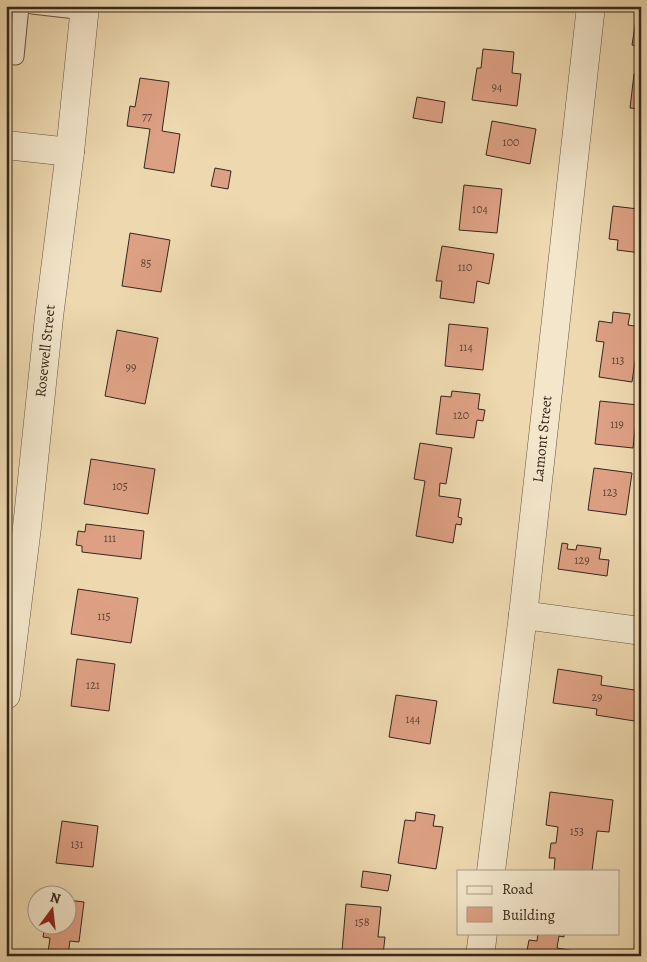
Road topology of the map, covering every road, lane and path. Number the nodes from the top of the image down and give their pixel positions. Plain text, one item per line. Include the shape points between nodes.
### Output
1 (21, 6) edge
2 (32, 6) edge
3 (591, 6) edge
4 (85, 9) edge
5 (6, 56) edge
6 (6, 144) edge
7 (70, 152) junction
8 (523, 615) junction
9 (641, 631) edge
10 (6, 695) edge
11 (491, 870) edge
12 (483, 934) edge
13 (480, 956) edge

1 - 5 lane via 16,57
2 - 4 lane
3 - 8 street, Lamont Street
4 - 7 street, Rosewell Street
6 - 7 street
7 - 10 street, Rosewell Street
8 - 9 street
8 - 11 street, Lamont Street
12 - 13 street

